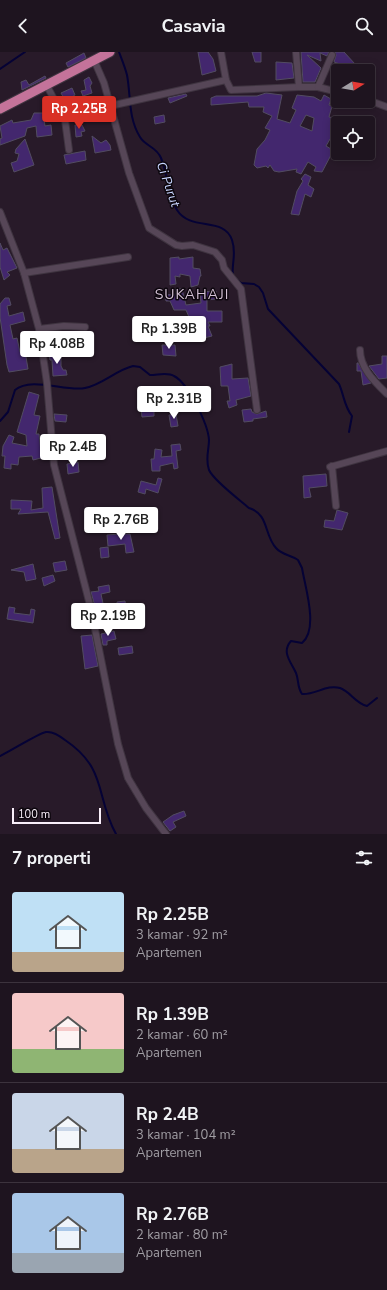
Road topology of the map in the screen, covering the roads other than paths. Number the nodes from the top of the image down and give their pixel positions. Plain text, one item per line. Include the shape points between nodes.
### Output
1 (110, 52) edge
2 (221, 52) edge
3 (296, 52) edge
4 (332, 55) dead end
5 (94, 60) junction
6 (226, 80) junction
7 (48, 86) junction
8 (299, 87) junction
9 (318, 87) junction
10 (331, 90) edge
11 (375, 103) edge
12 (110, 106) junction
13 (387, 107) edge
14 (0, 109) edge
15 (69, 150) dead end
16 (0, 212) edge
17 (128, 257) dead end
18 (24, 273) junction
19 (86, 327) dead end
20 (39, 329) junction
21 (360, 350) dead end
22 (387, 394) edge
23 (257, 410) dead end
24 (387, 451) edge
25 (336, 506) dead end
26 (166, 834) edge

1 - 5 highway
2 - 6 street
3 - 8 street
4 - 9 street
5 - 7 highway
5 - 12 street
6 - 8 street via 234,91
6 - 12 street
7 - 14 highway
7 - 15 street via 64,114
8 - 9 street
9 - 10 street
11 - 13 street
12 - 23 street via 129,173 149,228 169,242 182,246 197,246 215,252 239,284
16 - 18 street
17 - 18 street
18 - 20 street
19 - 20 street
20 - 26 street via 48,386 54,465 88,598 118,744 128,778
21 - 22 street via 368,374
24 - 25 street via 331,467

